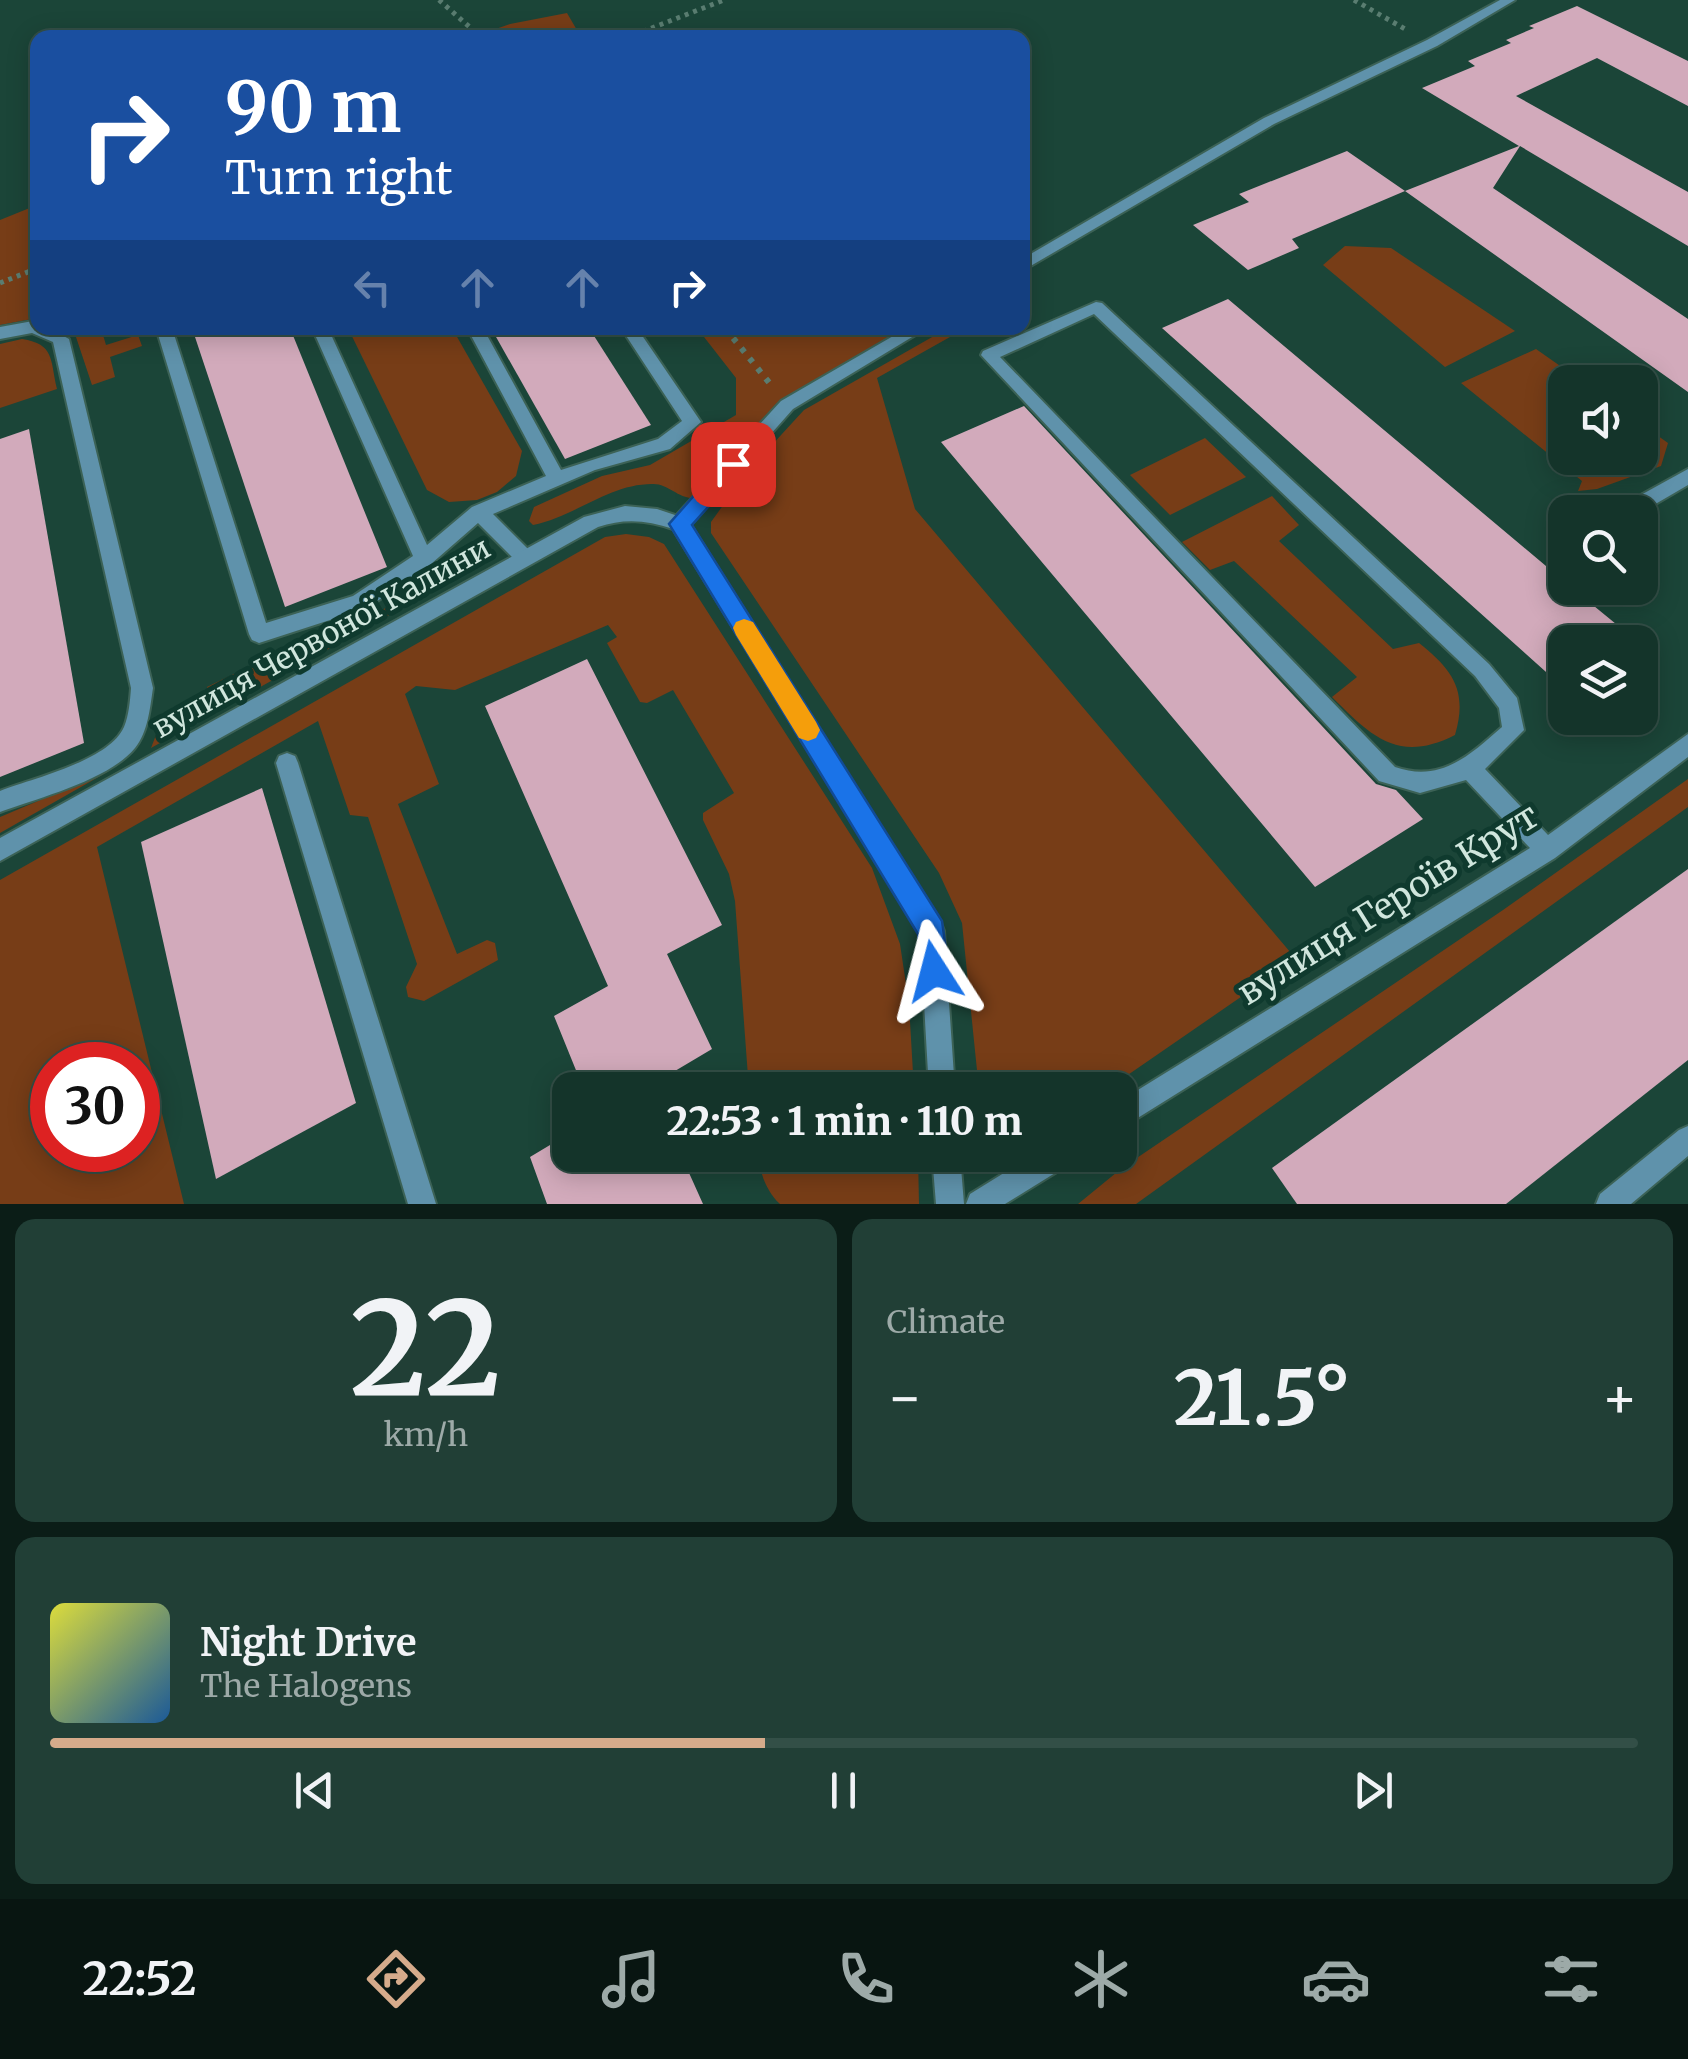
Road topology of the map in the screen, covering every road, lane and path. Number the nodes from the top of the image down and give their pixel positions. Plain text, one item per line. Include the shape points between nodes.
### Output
1 (439, 0) edge
2 (724, 0) edge
3 (1354, 0) edge
4 (1509, 0) edge
5 (473, 30) edge
6 (647, 30) edge
7 (1432, 43) junction
8 (1030, 261) edge
9 (30, 271) edge
10 (0, 283) edge
11 (30, 328) edge
12 (0, 333) edge
13 (49, 335) edge
14 (166, 335) edge
15 (323, 335) edge
16 (479, 335) edge
17 (634, 335) edge
18 (731, 335) edge
19 (906, 335) edge
20 (787, 405) junction
21 (1688, 476) edge
22 (557, 480) junction
23 (1655, 495) edge
24 (479, 512) junction
25 (680, 524) junction
26 (524, 558) junction
27 (424, 559) junction
28 (1688, 744) edge
29 (287, 763) dead end
30 (1470, 768) junction
31 (0, 802) edge
32 (0, 850) edge
33 (1547, 850) junction
34 (941, 1072) edge
35 (1137, 1105) edge
36 (1688, 1138) edge
37 (947, 1172) edge
38 (1031, 1172) edge
39 (422, 1204) edge
40 (950, 1204) edge
41 (980, 1204) edge
42 (1610, 1204) edge

1 - 5 path
2 - 6 path
3 - 7 path
4 - 7 street
7 - 8 street via 1268,121
9 - 10 path
11 - 12 street
13 - 31 street via 61,340 142,688 140,711 129,740 111,756
14 - 27 street via 259,634 360,602
15 - 27 street
16 - 22 street
17 - 22 street via 692,422 664,444
18 - 20 path
19 - 20 street
20 - 25 street
21 - 23 street
22 - 24 street
24 - 26 street
24 - 27 street
25 - 26 street, вулиця Червоної Калини via 620,511
25 - 34 street via 932,931
26 - 32 street, вулиця Червоної Калини
28 - 33 street, вулиця Героїв Крут
29 - 39 street
30 - 30 street via 1514,730 1509,705 1482,670 1096,307 989,356 1387,774 1428,785
30 - 33 street
33 - 35 street, вулиця Героїв Крут
36 - 42 street
37 - 40 street
38 - 41 street

